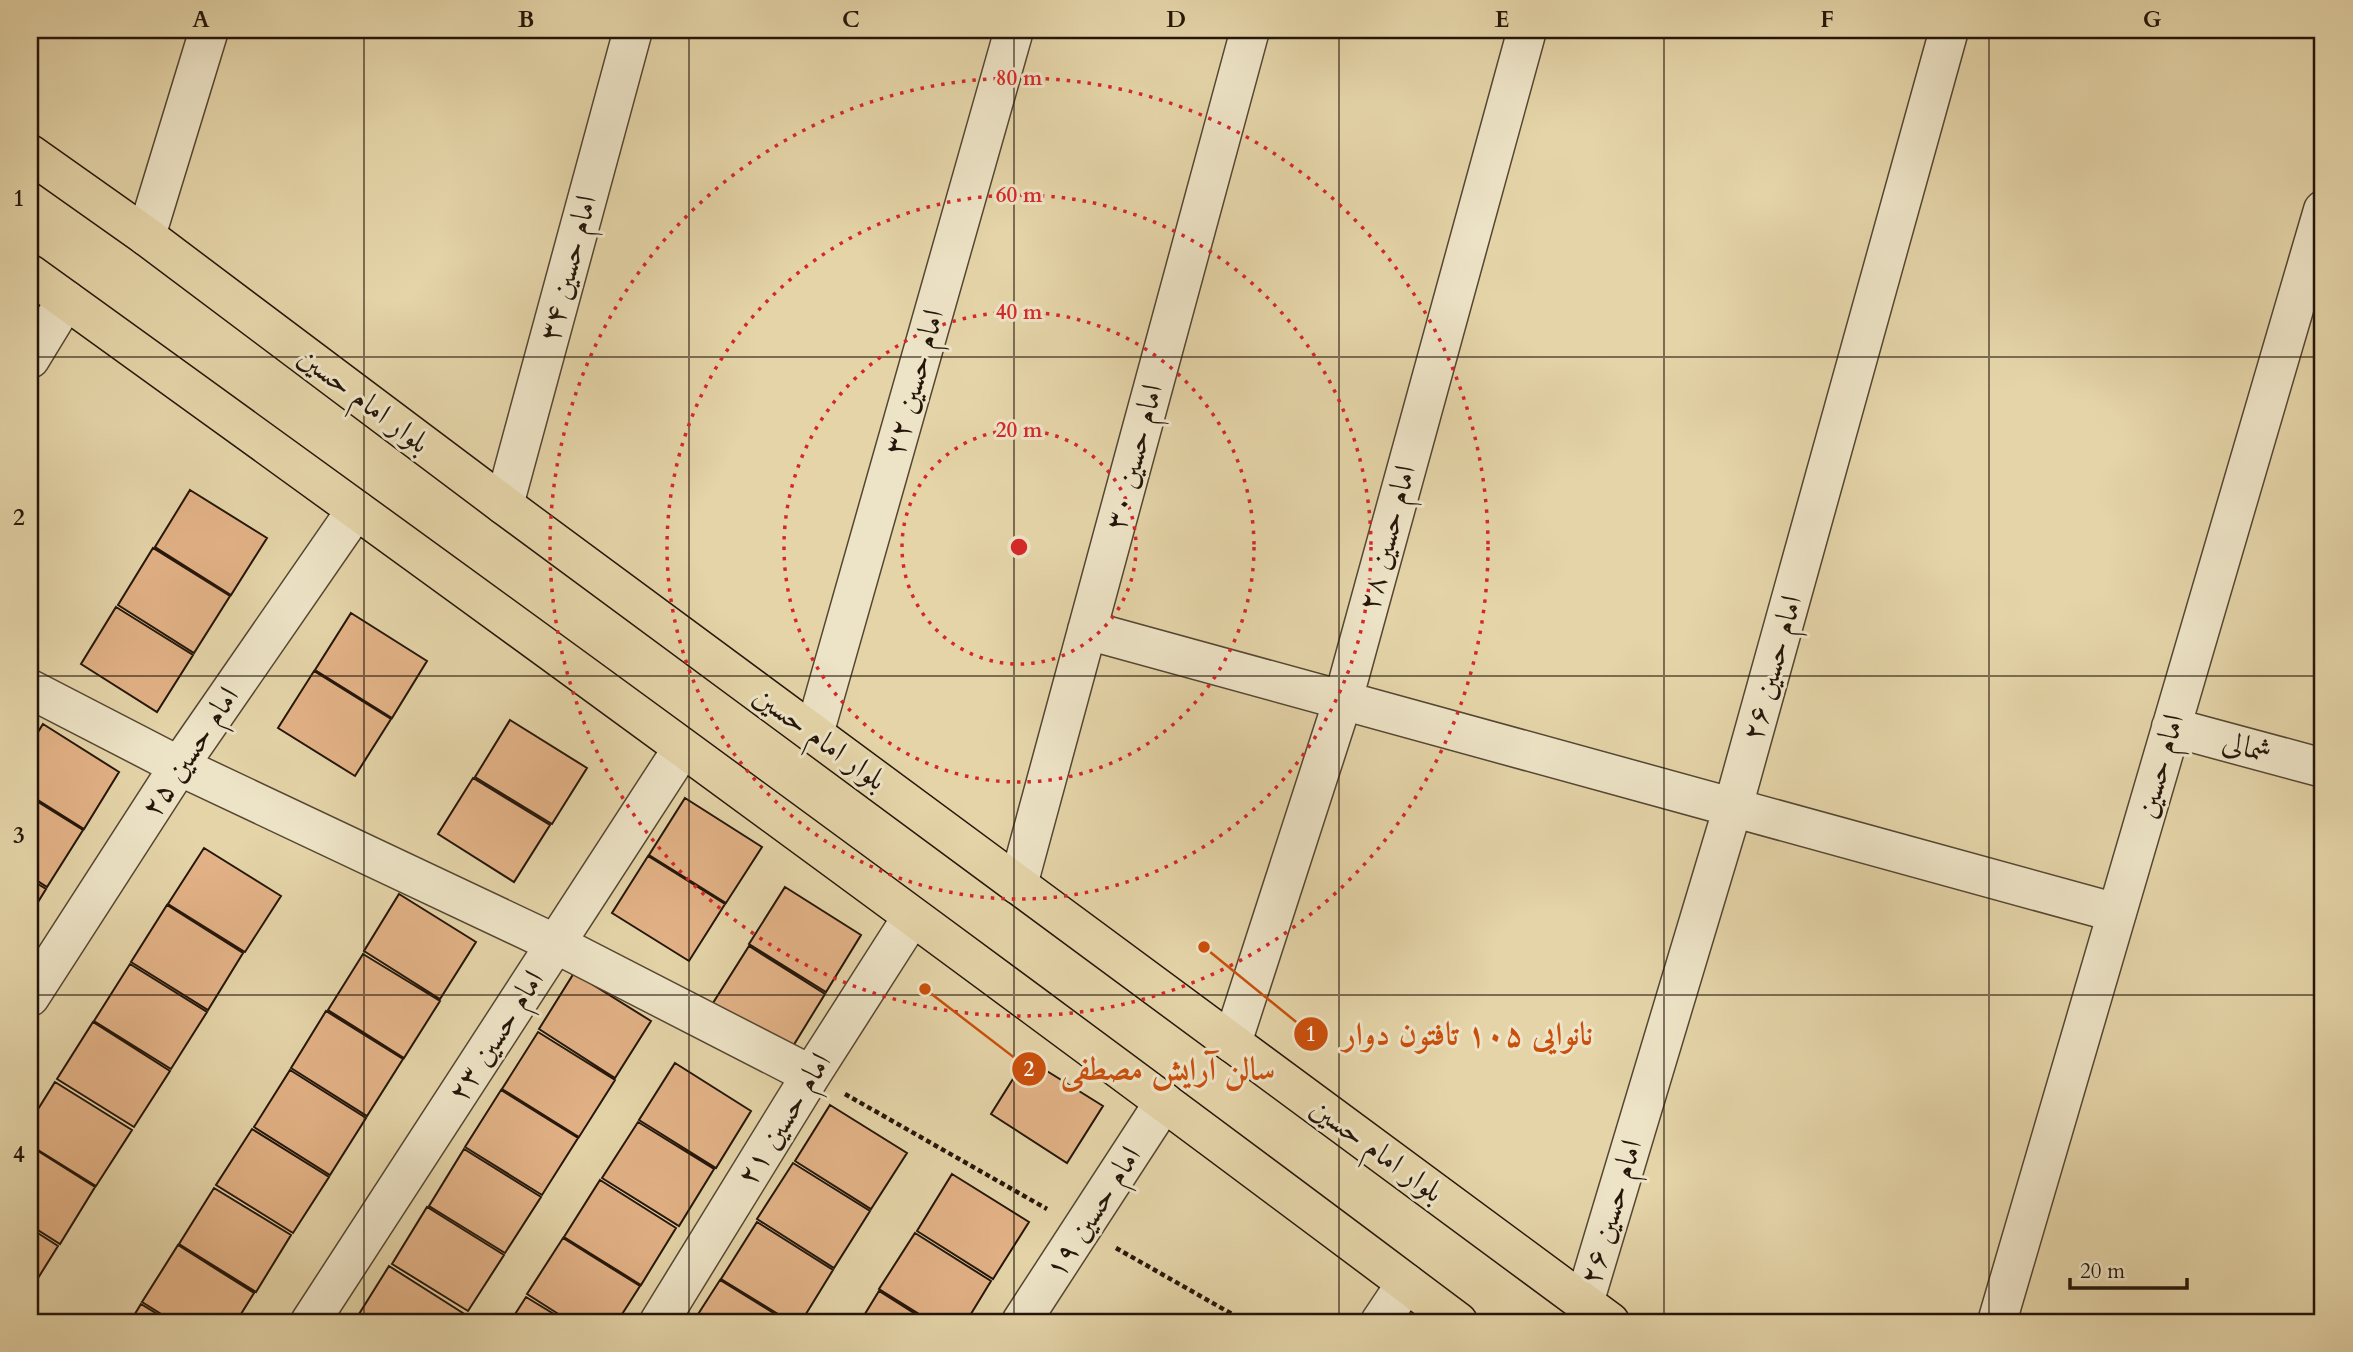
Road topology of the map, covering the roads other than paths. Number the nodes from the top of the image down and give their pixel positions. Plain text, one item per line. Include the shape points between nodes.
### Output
1 (209, 30) edge
2 (633, 30) edge
3 (1014, 30) edge
4 (1250, 30) edge
5 (1527, 30) edge
6 (1949, 30) edge
7 (30, 153) edge
8 (2323, 210) edge
9 (146, 236) junction
10 (30, 274) edge
11 (66, 300) junction
12 (30, 359) edge
13 (504, 505) junction
14 (356, 510) junction
15 (1087, 630) junction
16 (30, 689) edge
17 (1343, 700) junction
18 (2172, 727) junction
19 (814, 734) junction
20 (682, 749) junction
21 (179, 766) junction
22 (2323, 768) edge
23 (1733, 807) junction
24 (1018, 885) junction
25 (2117, 913) junction
26 (912, 917) junction
27 (556, 944) junction
28 (30, 997) edge
29 (1232, 1043) junction
30 (811, 1075) junction
31 (1164, 1102) junction
32 (1406, 1283) junction
33 (1597, 1313) edge
34 (310, 1322) edge
35 (659, 1322) edge
36 (1021, 1322) edge
37 (1380, 1322) edge
38 (1458, 1322) edge
39 (1997, 1322) edge

1 - 9 street
2 - 13 street, امام حسین ۳۴
3 - 19 street, امام حسین ۳۲
4 - 15 street, امام حسین ۳۰
5 - 17 street, امام حسین ۲۸
6 - 23 street, امام حسین ۲۶
7 - 9 main road, بلوار امام حسین
8 - 18 street, امام حسین
9 - 13 main road, بلوار امام حسین
10 - 11 main road
11 - 12 street
11 - 14 main road
13 - 19 main road, بلوار امام حسین
14 - 20 main road
14 - 21 street, امام حسین ۲۵
15 - 17 street
15 - 24 street, امام حسین ۳۰
16 - 21 street
17 - 23 street
17 - 29 street, امام حسین ۲۸
18 - 22 street, شمالی
18 - 25 street, امام حسین
19 - 24 main road, بلوار امام حسین
20 - 26 main road
20 - 27 street, امام حسین ۲۳
21 - 27 street
21 - 28 street, امام حسین ۲۵
23 - 25 street
23 - 33 street, امام حسین ۲۶
24 - 29 main road, بلوار امام حسین
25 - 39 street, امام حسین
26 - 30 street, امام حسین ۲۱
26 - 31 main road
27 - 30 street
27 - 34 street, امام حسین ۲۳
29 - 33 main road, بلوار امام حسین
30 - 35 street, امام حسین ۲۱
31 - 32 main road
31 - 36 street, امام حسین ۱۹
32 - 37 street
32 - 38 main road

